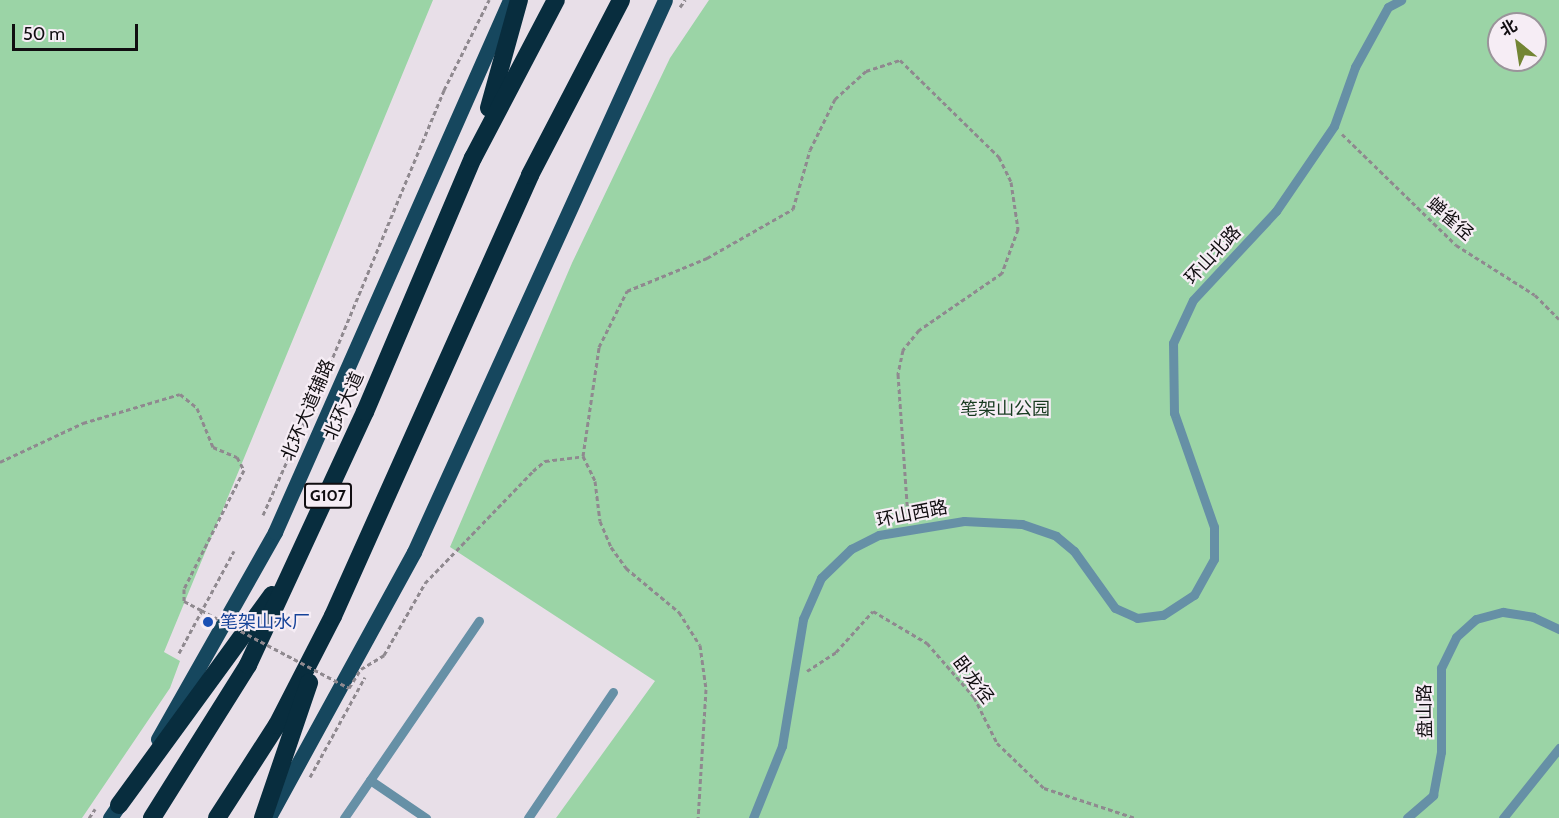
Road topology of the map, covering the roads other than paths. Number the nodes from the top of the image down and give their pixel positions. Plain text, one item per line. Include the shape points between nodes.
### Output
1 (510, 0) edge
2 (519, 0) edge
3 (556, 0) edge
4 (628, 0) edge
5 (665, 0) edge
6 (1401, 0) edge
7 (616, 7) edge
8 (473, 158) junction
9 (310, 535) junction
10 (1163, 615) joint
11 (333, 616) junction
12 (479, 621) dead end
13 (1559, 630) edge
14 (613, 692) dead end
15 (1559, 748) edge
16 (370, 780) junction
17 (115, 812) edge
18 (152, 818) edge
19 (217, 818) edge
20 (263, 818) edge
21 (268, 818) edge
22 (344, 818) edge
23 (426, 818) edge
24 (528, 818) edge
25 (753, 818) edge
26 (1407, 818) edge
27 (1503, 818) edge

1 - 17 main road, 北环大道辅路 via 275,532
2 - 8 highway
3 - 8 highway, 北环大道 / G107
4 - 7 highway
5 - 21 main road via 414,552
6 - 10 lane, 环山北路 via 1388,7 1355,67 1334,126 1276,211 1193,300 1173,343 1174,413 1214,527 1214,559 1194,595
7 - 11 highway, G107 via 530,176
8 - 9 highway, 北环大道 / G107
9 - 17 highway via 197,704
9 - 18 highway, 北环大道 / G107 via 248,665
10 - 25 lane, 环山西路 via 1137,618 1115,608 1074,551 1056,536 1022,524 964,521 908,528 851,549 821,578 803,619 782,746
11 - 19 highway, G107 via 276,725
11 - 20 highway
12 - 16 lane
13 - 26 lane, 盘山路 via 1533,617 1503,612 1476,619 1456,638 1441,668 1443,729 1432,795
14 - 24 lane
15 - 27 lane
16 - 22 lane
16 - 23 lane

